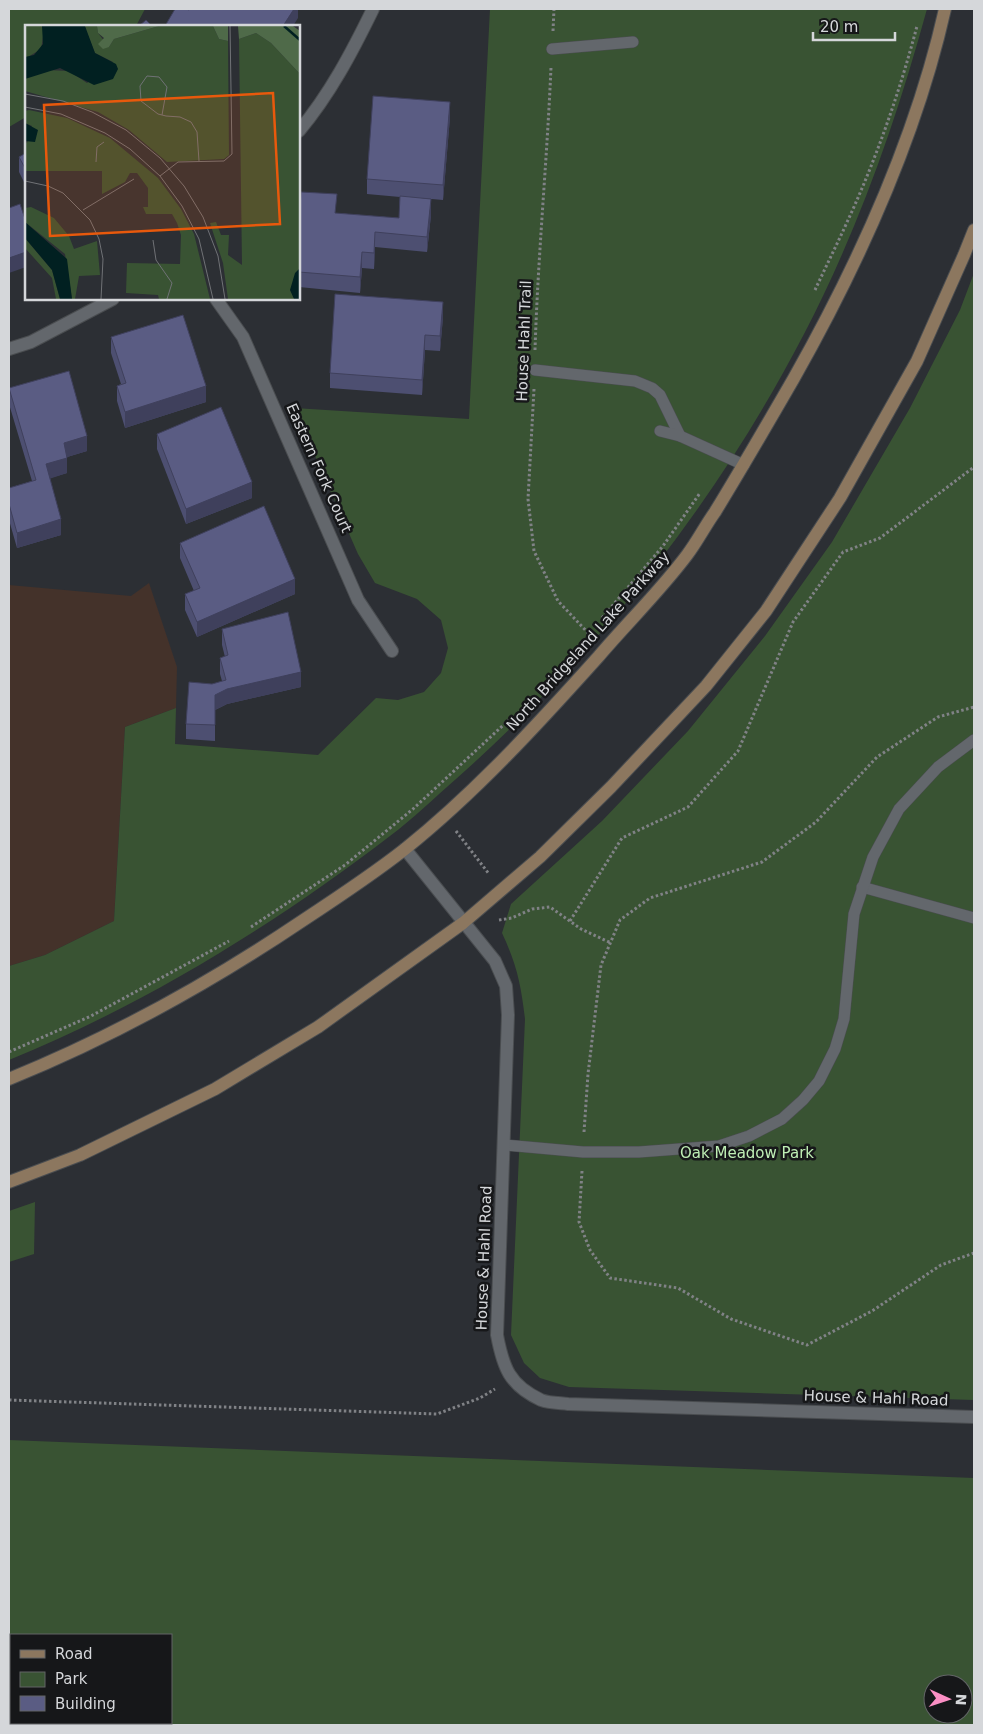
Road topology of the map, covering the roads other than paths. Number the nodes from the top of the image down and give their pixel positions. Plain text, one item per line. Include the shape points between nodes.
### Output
1 (373, 9) edge
2 (945, 9) edge
3 (633, 42) dead end
4 (552, 49) road end
5 (300, 131) edge
6 (974, 230) edge
7 (112, 300) edge
8 (217, 300) edge
9 (9, 349) edge
10 (535, 370) road end
11 (660, 431) dead end
12 (680, 436) junction
13 (744, 465) junction
14 (392, 651) dead end
15 (974, 740) edge
16 (405, 848) junction
17 (862, 887) junction
18 (974, 918) edge
19 (463, 923) junction
20 (9, 1079) edge
21 (505, 1145) junction
22 (9, 1182) edge
23 (974, 1417) edge

1 - 5 street via 351,54 318,109
2 - 13 main road, North Bridgeland Lake Parkway via 912,124 872,224 828,318
3 - 4 lane
6 - 19 main road via 917,361 840,498 766,611 706,686 611,787 540,857
7 - 9 street via 31,342
8 - 14 street, Eastern Fork Court via 243,337 358,600
10 - 12 lane via 635,381 652,388 660,395
11 - 12 lane
12 - 13 lane
13 - 16 main road, North Bridgeland Lake Parkway via 688,554 623,631 487,776
15 - 17 lane via 938,767 899,809 873,857
16 - 19 street, House & Hahl Road
16 - 20 main road, North Bridgeland Lake Parkway via 255,953 171,1002
17 - 18 lane
17 - 21 lane via 854,914 844,1019 834,1049 819,1081 782,1119 749,1136 719,1146 583,1152
19 - 21 street, House & Hahl Road via 494,961 506,986
19 - 22 main road via 318,1028 215,1089 80,1155
21 - 23 street, House & Hahl Road via 497,1335 502,1361 511,1379 542,1401

